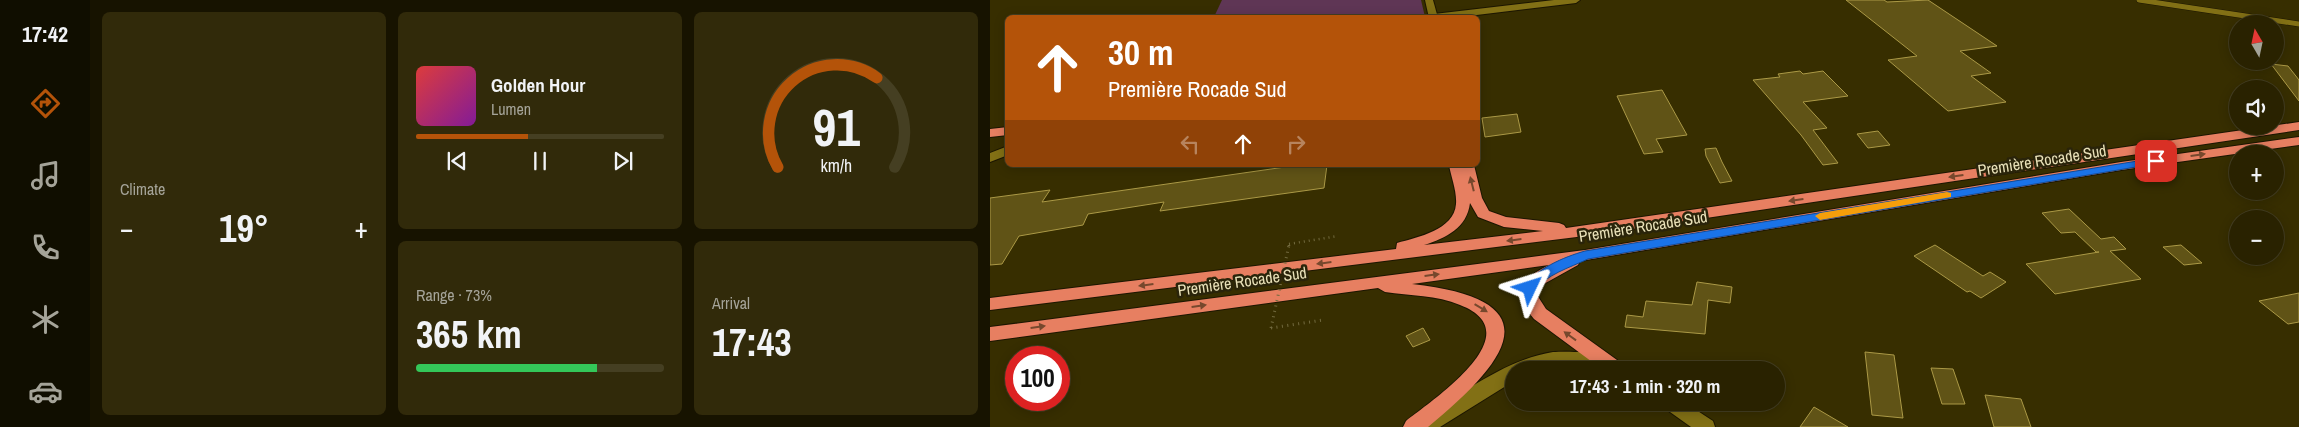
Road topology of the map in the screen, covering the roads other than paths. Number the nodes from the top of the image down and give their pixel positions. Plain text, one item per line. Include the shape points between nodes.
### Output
1 (1429, 0) edge
2 (1576, 0) edge
3 (2139, 0) edge
4 (1433, 15) edge
5 (1451, 15) edge
6 (2299, 24) edge
7 (2299, 126) edge
8 (1005, 131) edge
9 (990, 133) edge
10 (2299, 141) edge
11 (1005, 151) edge
12 (990, 158) edge
13 (1456, 167) edge
14 (1467, 167) edge
15 (1585, 231) junction
16 (1585, 255) junction
17 (1373, 257) junction
18 (1366, 283) junction
19 (990, 304) edge
20 (990, 334) edge
21 (1551, 361) edge
22 (1590, 361) edge
23 (1606, 361) edge
24 (1505, 377) edge
25 (1682, 411) edge
26 (1413, 427) edge
27 (1424, 427) edge
28 (1706, 427) edge

1 - 4 main road
2 - 5 main road
3 - 6 lane
7 -> 15 highway, Première Rocade Sud
8 - 9 highway
16 -> 10 highway, Première Rocade Sud via 2121,166
11 - 12 main road
13 - 17 highway via 1463,205 1457,220 1437,235
15 -> 14 highway via 1504,222 1483,214 1475,198
15 -> 17 highway, Première Rocade Sud
18 -> 16 highway, Première Rocade Sud
23 -> 16 highway via 1531,307 1528,298 1536,280
17 -> 19 highway, Première Rocade Sud
20 -> 18 highway, Première Rocade Sud
18 -> 26 highway via 1459,298 1490,314 1497,326 1497,340 1490,357
21 - 22 main road via 1578,358
24 - 27 main road
25 - 28 main road

